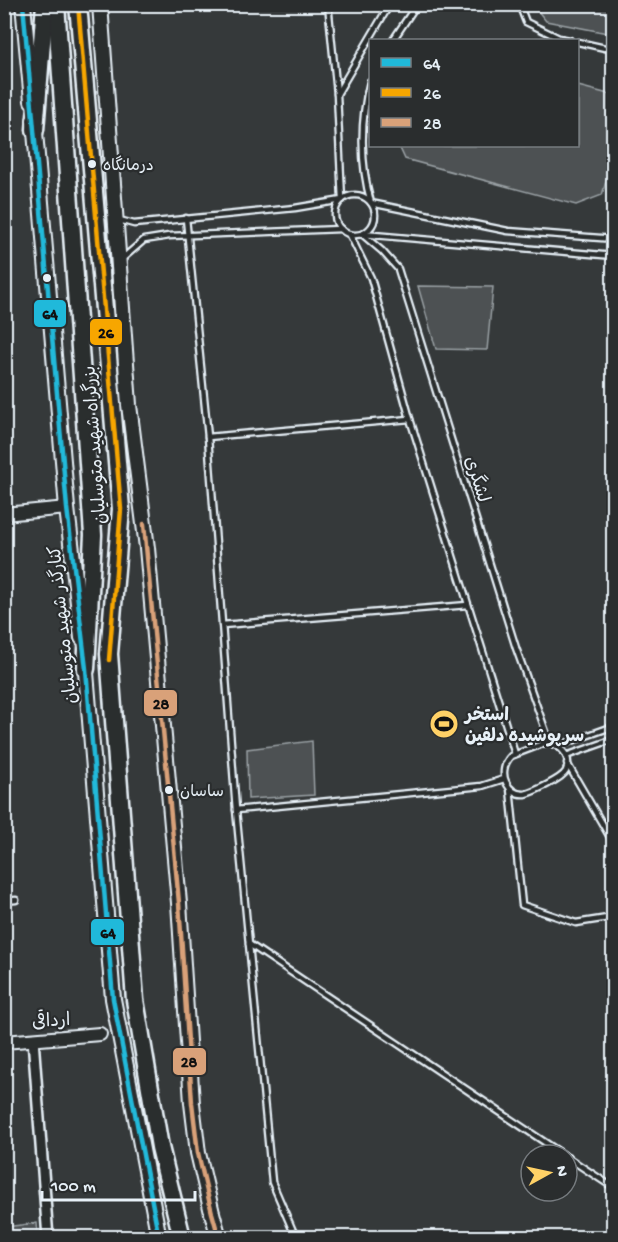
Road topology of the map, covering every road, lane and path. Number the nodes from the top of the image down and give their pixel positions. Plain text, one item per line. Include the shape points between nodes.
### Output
1 (23, 4) edge
2 (45, 4) edge
3 (56, 4) edge
4 (78, 4) edge
5 (100, 4) edge
6 (328, 4) edge
7 (390, 4) edge
8 (417, 4) edge
9 (519, 4) edge
10 (369, 39) edge
11 (394, 39) edge
12 (565, 39) edge
13 (369, 40) edge
14 (579, 42) edge
15 (614, 50) edge
16 (369, 85) edge
17 (337, 94) junction
18 (35, 130) junction
19 (342, 201) junction
20 (371, 203) junction
21 (186, 218) junction
22 (117, 220) junction
23 (341, 229) junction
24 (362, 234) junction
25 (350, 235) junction
26 (188, 236) junction
27 (614, 239) edge
28 (614, 256) edge
29 (120, 260) junction
30 (129, 405) junction
31 (410, 418) junction
32 (208, 437) junction
33 (120, 494) junction
34 (67, 508) junction
35 (4, 514) edge
36 (468, 605) junction
37 (222, 625) junction
38 (86, 669) junction
39 (614, 726) edge
40 (614, 739) edge
41 (550, 743) junction
42 (558, 746) junction
43 (515, 754) junction
44 (566, 756) junction
45 (567, 763) junction
46 (504, 779) junction
47 (510, 789) junction
48 (236, 810) junction
49 (614, 844) edge
50 (16, 900) dead end
51 (4, 901) edge
52 (614, 917) edge
53 (249, 944) junction
54 (100, 1034) dead end
55 (33, 1039) junction
56 (4, 1042) edge
57 (547, 1143) edge
58 (579, 1165) edge
59 (614, 1188) edge
60 (154, 1215) junction
61 (48, 1238) edge
62 (151, 1238) edge
63 (159, 1238) edge
64 (182, 1238) edge
65 (219, 1238) edge
66 (296, 1238) edge

1 - 18 main road, کنارگذر شهید متوسلیان
2 - 18 highway
3 - 38 highway, بزرگراه شهید متوسلیان via 93,535
4 - 33 highway, بزرگراه شهید متوسلیان
5 - 22 main road
6 - 17 lane
7 - 10 lane
8 - 11 lane
9 - 12 lane via 526,22
13 - 17 lane
14 - 15 lane
16 - 20 lane via 364,105 363,149
17 - 19 lane
18 - 34 main road, کنارگذر شهید متوسلیان
19 - 20 lane via 360,196
19 - 21 lane
19 - 23 lane via 335,218
20 - 24 lane via 375,221
20 - 27 lane via 508,231
21 - 22 lane via 134,224
21 - 26 lane
22 - 29 main road
23 - 25 lane
23 - 26 lane
24 - 25 lane
24 - 28 lane
24 - 41 lane, لشگری via 398,269 516,648
25 - 31 lane via 371,278
26 - 29 lane via 144,240
26 - 32 lane
29 - 30 main road
30 - 33 main road
30 - 65 main road via 147,548 179,903 192,1103 198,1153
31 - 32 lane
31 - 36 lane
32 - 37 lane
33 - 64 highway, بزرگراه شهید متوسلیان via 109,654 135,1000 160,1147
34 - 35 street
34 - 38 main road, کنارگذر شهید متوسلیان
36 - 37 lane
36 - 43 lane
37 - 48 lane
38 - 60 main road, کنارگذر شهید متوسلیان via 113,999
39 - 42 lane
40 - 44 lane
41 - 42 lane
41 - 43 lane
42 - 44 lane
43 - 46 lane via 507,760
44 - 45 lane
45 - 47 lane via 567,771 560,778 525,794
45 - 49 lane
46 - 47 lane
46 - 48 lane via 482,786
47 - 52 lane via 522,905 576,923
48 - 53 lane
50 - 51 lane
53 - 57 lane
53 - 66 lane via 272,1182
54 - 55 street, ارداقی
55 - 56 street, ارداقی
55 - 61 street
58 - 59 lane
60 - 62 street
60 - 63 main road, کنارگذر شهید متوسلیان

